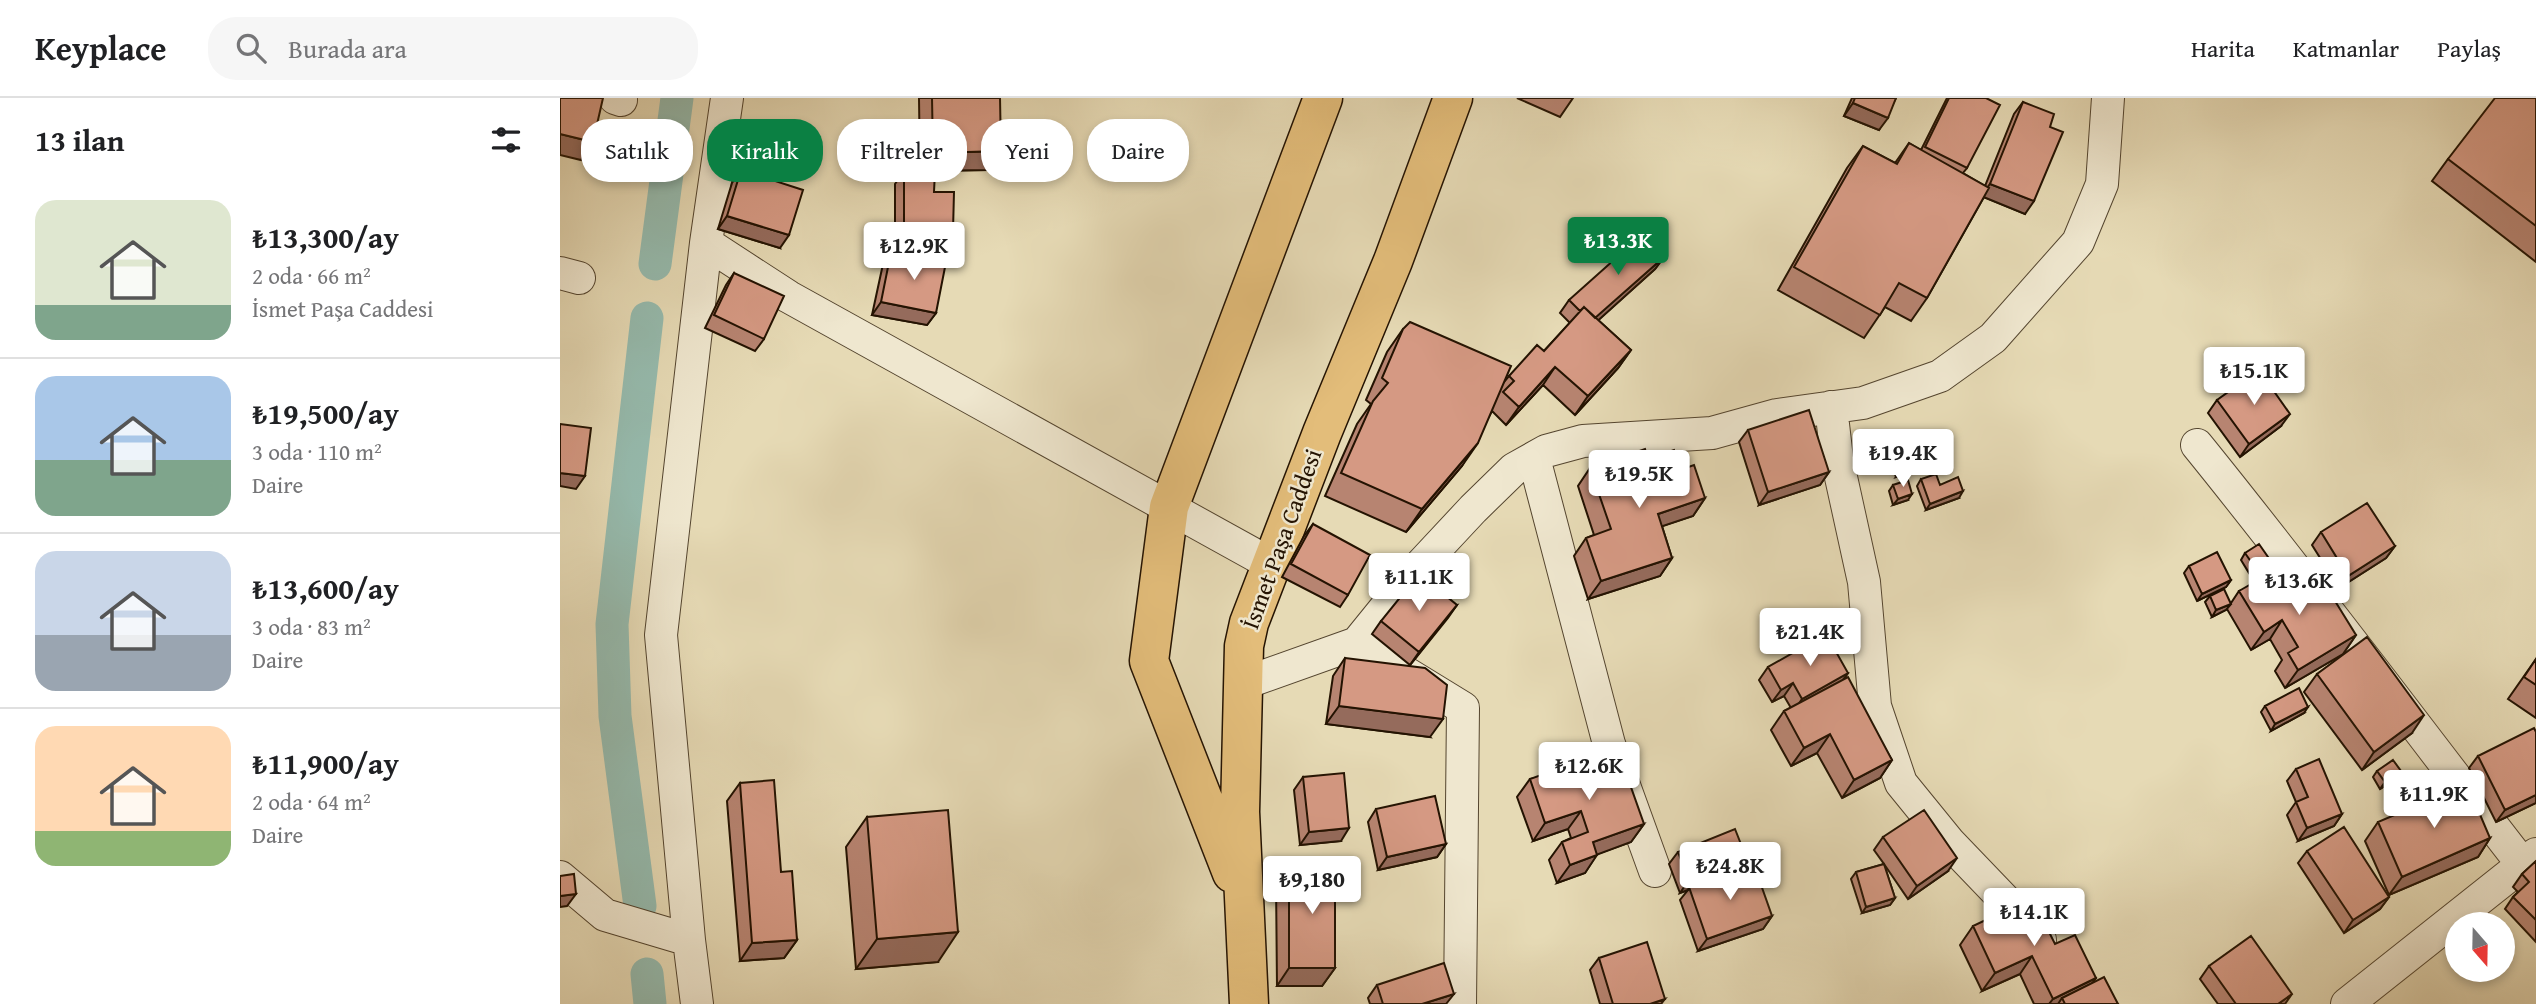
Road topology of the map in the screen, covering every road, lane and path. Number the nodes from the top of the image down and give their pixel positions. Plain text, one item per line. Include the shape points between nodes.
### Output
1 (727, 98) edge
2 (1323, 98) edge
3 (1453, 98) edge
4 (2108, 98) edge
5 (706, 243) junction
6 (1831, 407) junction
7 (2197, 445) dead end
8 (1534, 458) junction
9 (1168, 507) junction
10 (1271, 564) junction
11 (1357, 643) junction
12 (1242, 684) junction
13 (2529, 859) edge
14 (1656, 871) dead end
15 (560, 877) edge
16 (1244, 903) junction
17 (689, 940) junction
18 (2054, 959) edge
19 (697, 1004) edge
20 (1249, 1004) edge
21 (1460, 1004) edge
22 (2347, 1004) edge

1 - 5 street
2 - 9 main road
3 - 10 main road, İsmet Paşa Caddesi
4 - 6 street via 2102,184 2078,242 1993,338 1940,376 1863,402
5 - 9 street via 799,303
5 - 17 street via 661,635
6 - 8 street via 1777,415 1712,433 1583,441
6 - 18 street via 1837,459 1864,582 1875,706 1901,783
7 - 13 street via 2390,695
8 - 11 street via 1514,469 1474,509
8 - 14 street via 1609,744
9 - 10 street
9 - 16 main road via 1149,661
10 - 12 main road, İsmet Paşa Caddesi via 1249,623
11 - 12 street
11 - 21 street via 1463,708
12 - 16 main road, İsmet Paşa Caddesi
13 - 22 street
15 - 17 street via 605,915
16 - 20 main road, İsmet Paşa Caddesi
17 - 19 street

